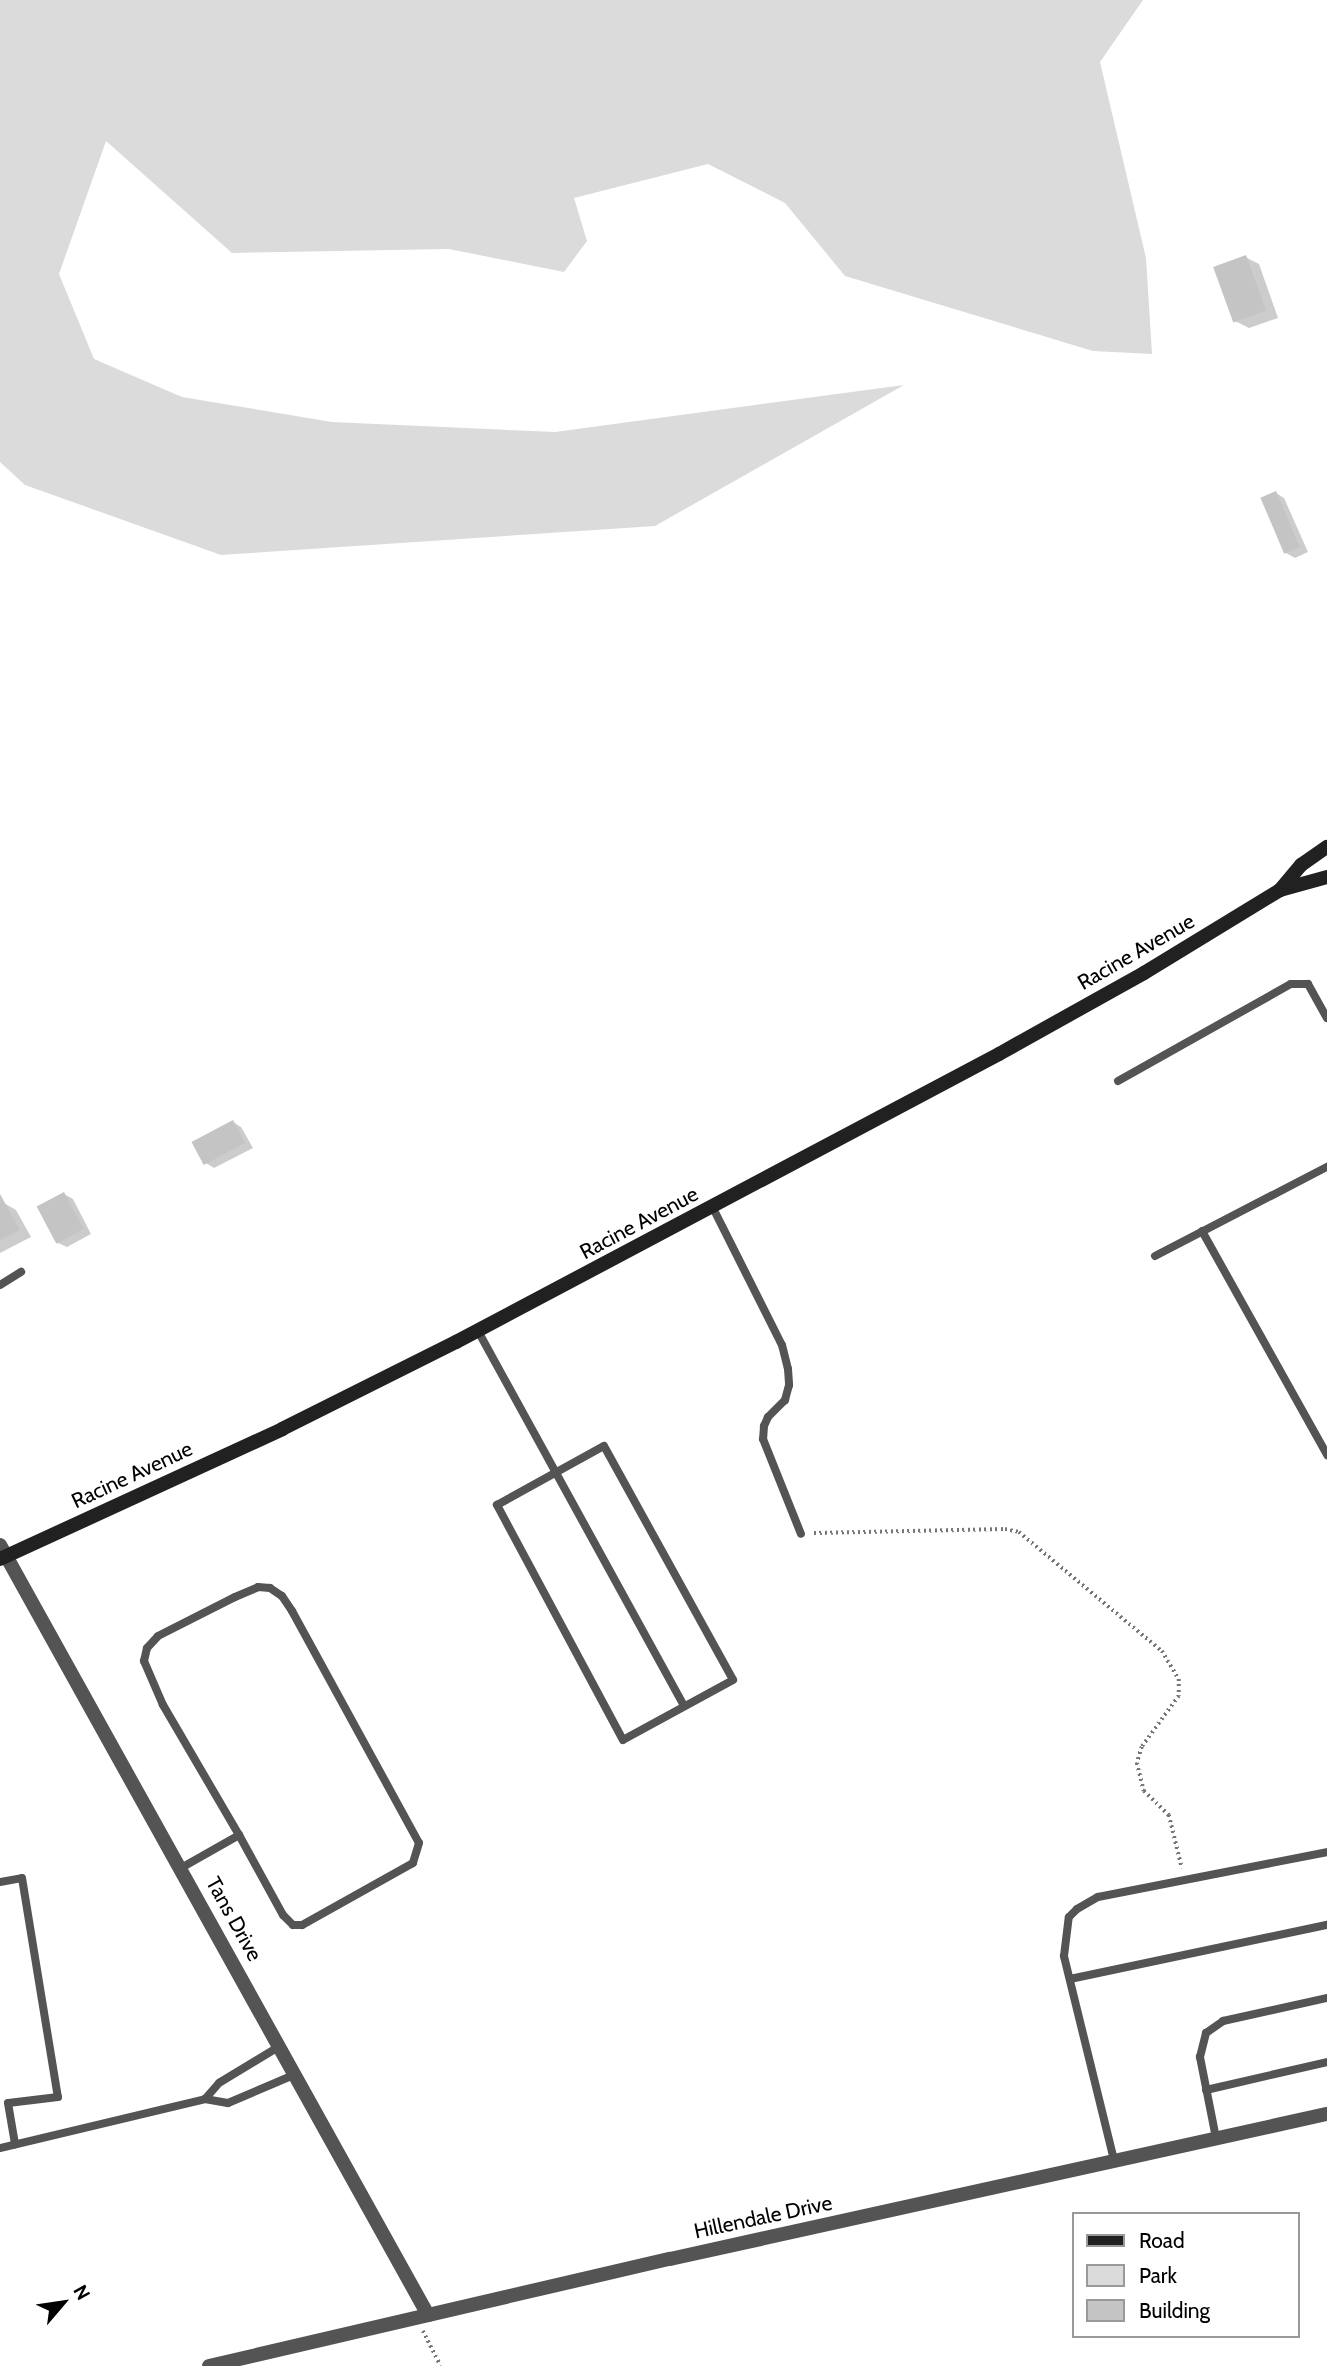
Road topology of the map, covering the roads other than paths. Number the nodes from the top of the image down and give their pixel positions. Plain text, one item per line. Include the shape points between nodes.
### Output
1 (1327, 847) edge
2 (1327, 877) edge
3 (1280, 890) junction
4 (1327, 1018) edge
5 (1118, 1081) dead end
6 (1327, 1167) edge
7 (713, 1208) junction
8 (1202, 1231) junction
9 (1155, 1256) dead end
10 (20, 1272) dead end
11 (0, 1285) edge
12 (478, 1331) junction
13 (1327, 1455) edge
14 (558, 1472) junction
15 (801, 1534) road end
16 (2, 1553) edge
17 (684, 1706) junction
18 (239, 1835) junction
19 (1327, 1852) edge
20 (181, 1868) junction
21 (0, 1882) edge
22 (1327, 1925) edge
23 (1070, 1979) junction
24 (1327, 1998) edge
25 (280, 2046) junction
26 (1327, 2062) edge
27 (296, 2074) junction
28 (1206, 2090) junction
29 (205, 2099) junction
30 (1327, 2114) edge
31 (1216, 2138) junction
32 (15, 2144) junction
33 (0, 2148) edge
34 (1114, 2161) junction
35 (422, 2317) junction
36 (209, 2366) edge

1 - 3 main road via 1301,865
2 - 3 main road
3 - 7 main road, Racine Avenue via 1144,973
4 - 5 lane via 1308,984 1291,984
6 - 8 lane
7 - 12 main road, Racine Avenue
7 - 15 lane via 782,1345 789,1385 785,1401 768,1417 764,1439
8 - 9 lane
8 - 13 lane
10 - 11 lane
12 - 14 lane
12 - 16 main road, Racine Avenue via 282,1429
14 - 17 lane
14 - 17 lane via 604,1446 733,1680
14 - 17 lane via 496,1505 623,1740
16 - 20 street, Tans Drive
18 - 18 lane via 163,1705 144,1661 147,1648 158,1636 246,1592 270,1588 292,1611 419,1843 413,1863 302,1925 293,1925
18 - 20 lane
19 - 23 lane via 1098,1897 1069,1917 1065,1956
20 - 25 street, Tans Drive
21 - 32 lane via 22,1878 58,2097 8,2103
22 - 23 lane
23 - 34 lane
24 - 28 lane via 1223,2021 1211,2028 1200,2057
25 - 27 street, Tans Drive
25 - 29 lane via 219,2083
26 - 28 lane
27 - 29 lane via 228,2103
27 - 35 street, Tans Drive
28 - 31 lane
29 - 32 lane
30 - 31 street, Hillendale Drive
31 - 34 street, Hillendale Drive
32 - 33 lane
34 - 35 street, Hillendale Drive
35 - 36 street, Hillendale Drive

